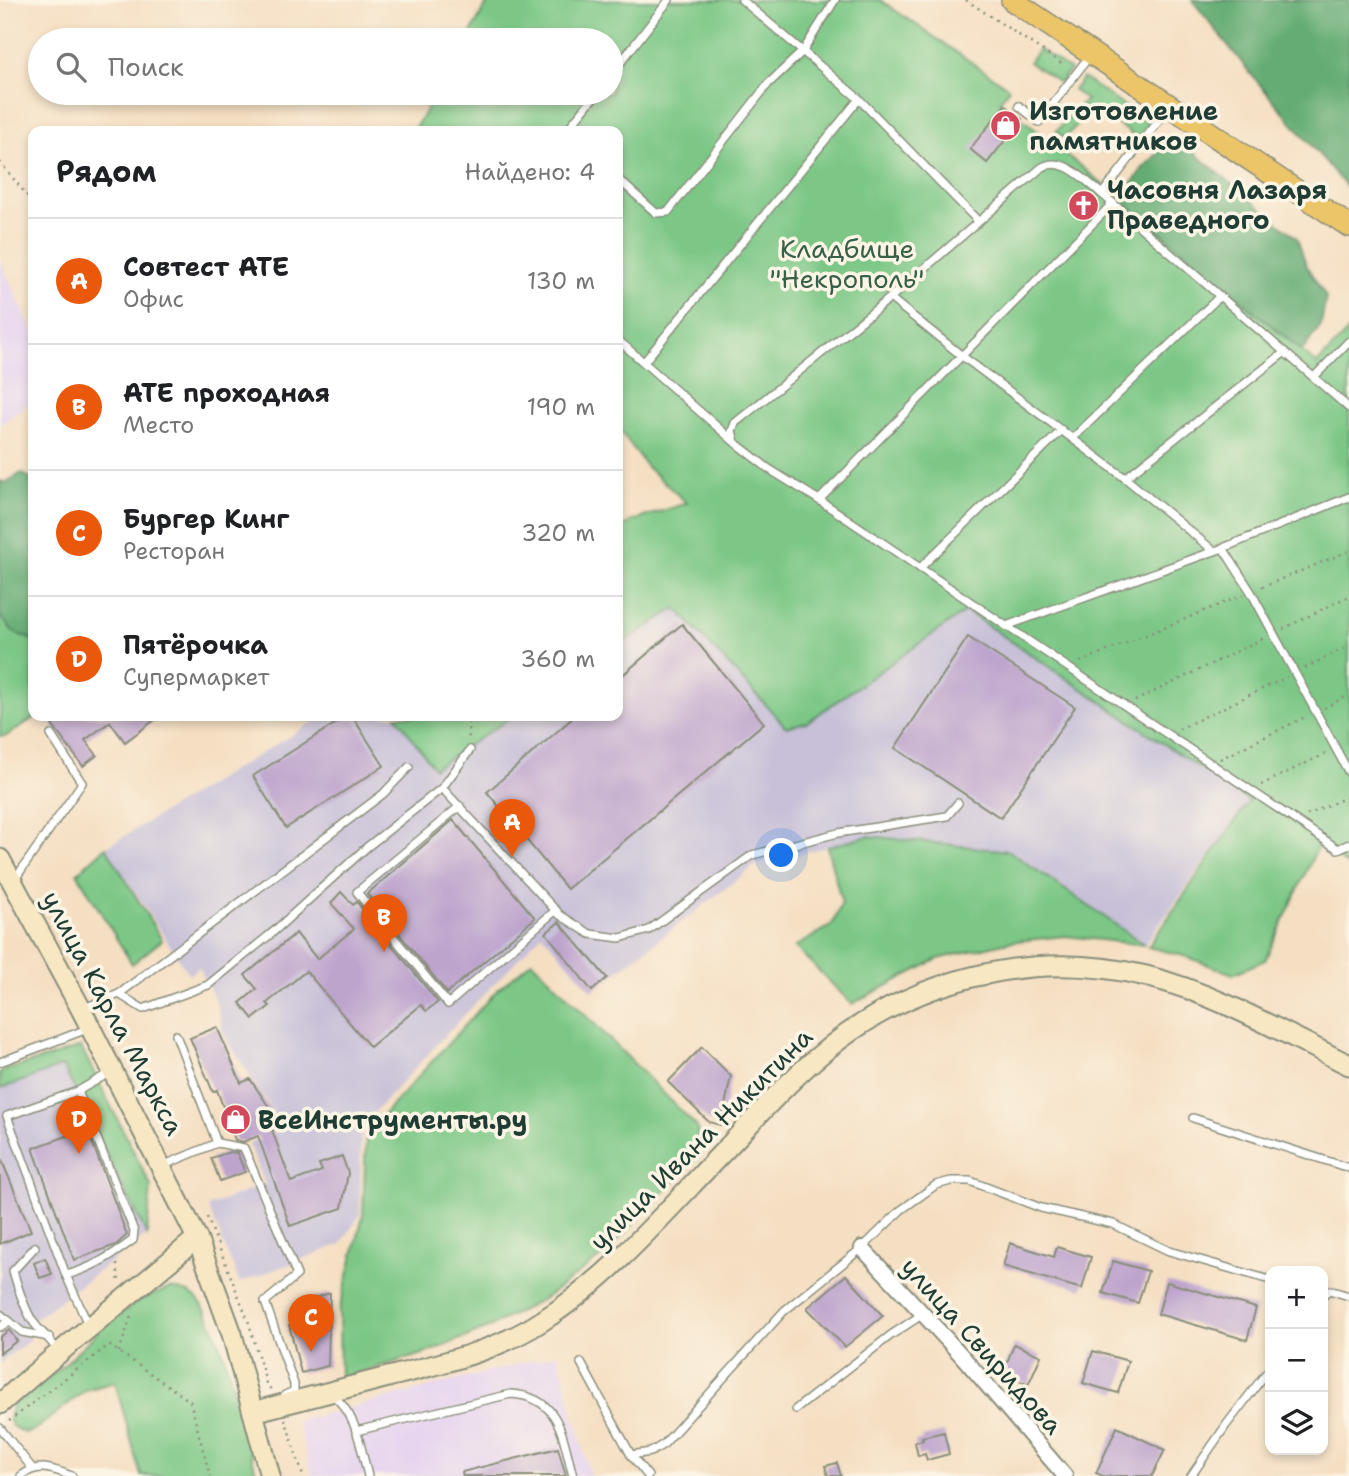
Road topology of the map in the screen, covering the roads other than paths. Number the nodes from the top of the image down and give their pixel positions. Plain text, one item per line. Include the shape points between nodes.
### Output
1 (670, 0) edge
2 (741, 0) edge
3 (756, 0) edge
4 (835, 0) edge
5 (1012, 0) edge
6 (750, 8) junction
7 (803, 51) junction
8 (1092, 54) junction
9 (623, 60) edge
10 (859, 99) junction
11 (587, 105) edge
12 (1019, 106) dead end
13 (1171, 106) junction
14 (570, 126) edge
15 (623, 183) edge
16 (1102, 194) junction
17 (1113, 203) junction
18 (978, 221) junction
19 (1349, 226) edge
20 (1220, 296) junction
21 (890, 298) junction
22 (1349, 341) edge
23 (623, 345) edge
24 (1284, 352) junction
25 (962, 356) junction
26 (644, 362) junction
27 (1314, 377) junction
28 (1349, 408) edge
29 (735, 423) junction
30 (718, 426) junction
31 (1062, 430) junction
32 (1074, 438) junction
33 (738, 445) junction
34 (1125, 478) junction
35 (819, 500) junction
36 (1348, 501) edge
37 (1223, 548) junction
38 (1214, 551) junction
39 (920, 568) junction
40 (1006, 626) junction
41 (51, 735) dead end
42 (470, 750) road end
43 (409, 767) dead end
44 (1349, 773) edge
45 (442, 788) junction
46 (958, 803) dead end
47 (460, 806) junction
48 (1349, 844) edge
49 (0, 859) edge
50 (13, 883) junction
51 (556, 910) junction
52 (119, 994) junction
53 (81, 1009) junction
54 (90, 1027) junction
55 (176, 1035) dead end
56 (0, 1062) edge
57 (1349, 1065) edge
58 (113, 1071) junction
59 (78, 1091) junction
60 (1193, 1118) dead end
61 (217, 1143) junction
62 (162, 1166) junction
63 (1349, 1168) edge
64 (197, 1238) junction
65 (35, 1247) dead end
66 (862, 1248) junction
67 (66, 1275) junction
68 (1265, 1279) edge
69 (1328, 1291) edge
70 (1349, 1296) edge
71 (0, 1314) edge
72 (923, 1314) junction
73 (9, 1321) junction
74 (0, 1327) edge
75 (90, 1327) junction
76 (54, 1344) junction
77 (581, 1363) dead end
78 (1265, 1375) edge
79 (328, 1392) junction
80 (279, 1401) junction
81 (0, 1404) edge
82 (252, 1408) junction
83 (796, 1409) dead end
84 (0, 1428) edge
85 (356, 1431) junction
86 (631, 1455) junction
87 (32, 1468) junction
88 (21, 1476) edge
89 (72, 1476) edge
90 (271, 1476) edge
91 (368, 1476) edge
92 (573, 1476) edge
93 (648, 1476) edge
94 (1065, 1476) edge
95 (1191, 1476) edge

1 - 9 lane
2 - 6 lane
3 - 6 lane
4 - 7 lane
5 - 8 main road
6 - 7 lane
7 - 10 lane
7 - 15 lane via 768,84 668,212 656,213
8 - 12 lane via 1040,122
8 - 13 main road
10 - 18 lane
10 - 26 lane
11 - 14 lane
13 - 16 lane
13 - 19 main road
16 - 17 lane
16 - 18 lane via 1065,166 1052,162
17 - 20 lane
17 - 25 lane
18 - 21 lane
20 - 24 lane
20 - 32 lane
21 - 25 lane
21 - 29 lane
22 - 27 lane
23 - 26 lane
24 - 27 lane
24 - 34 lane
25 - 31 lane
25 - 35 lane
26 - 30 lane
27 - 28 lane
29 - 30 lane
29 - 33 lane via 732,434
30 - 33 lane
31 - 32 lane
31 - 39 lane
32 - 34 lane
33 - 35 lane
34 - 38 lane
35 - 39 lane
36 - 37 lane
37 - 38 lane
37 - 44 lane
38 - 40 lane
39 - 40 lane
40 - 48 lane via 1338,849
41 - 50 lane via 82,783
42 - 45 lane
43 - 52 lane via 383,794
45 - 47 lane
45 - 52 lane via 208,985 143,1009
46 - 51 lane via 947,816 838,833 752,855 649,930 620,938 590,934
47 - 51 lane
47 - 51 lane via 357,892 448,1004
49 - 50 main road, улица Карла Маркса
50 - 53 main road, улица Карла Маркса
52 - 53 lane
53 - 54 main road, улица Карла Маркса
54 - 56 lane
54 - 58 main road, улица Карла Маркса
55 - 61 lane
57 - 79 main road, улица Ивана Никитина via 1219,1002 1147,977 1058,966 972,977 901,1002 820,1055 631,1247 541,1323 449,1362
58 - 59 lane
58 - 62 main road, улица Карла Маркса
59 - 67 lane via 134,1231 133,1240 115,1254
59 - 67 lane via 7,1116
60 - 63 lane
61 - 62 lane
61 - 80 lane via 244,1148 297,1275 265,1302 293,1384 293,1391
62 - 64 main road, улица Карла Маркса
64 - 75 main road
64 - 82 main road, улица Карла Маркса via 232,1334
65 - 76 lane via 13,1271 32,1321
66 - 68 lane via 901,1210 936,1185 970,1181 1041,1208 1113,1224 1169,1251
66 - 72 street, улица Свиридова
66 - 86 lane via 784,1311 664,1444
67 - 75 lane
69 - 70 lane
71 - 73 lane
72 - 83 lane
72 - 94 street, улица Свиридова
73 - 74 lane
73 - 76 lane via 22,1332
75 - 76 main road
76 - 81 main road
77 - 86 lane
78 - 95 lane
79 - 80 main road, улица Ивана Никитина
79 - 85 lane via 341,1401
80 - 82 main road, улица Ивана Никитина
82 - 90 main road, улица Карла Маркса
84 - 87 lane
85 - 91 lane
85 - 92 lane via 511,1394 526,1395 547,1406 557,1419
86 - 93 lane
87 - 88 lane
87 - 89 lane via 51,1468

